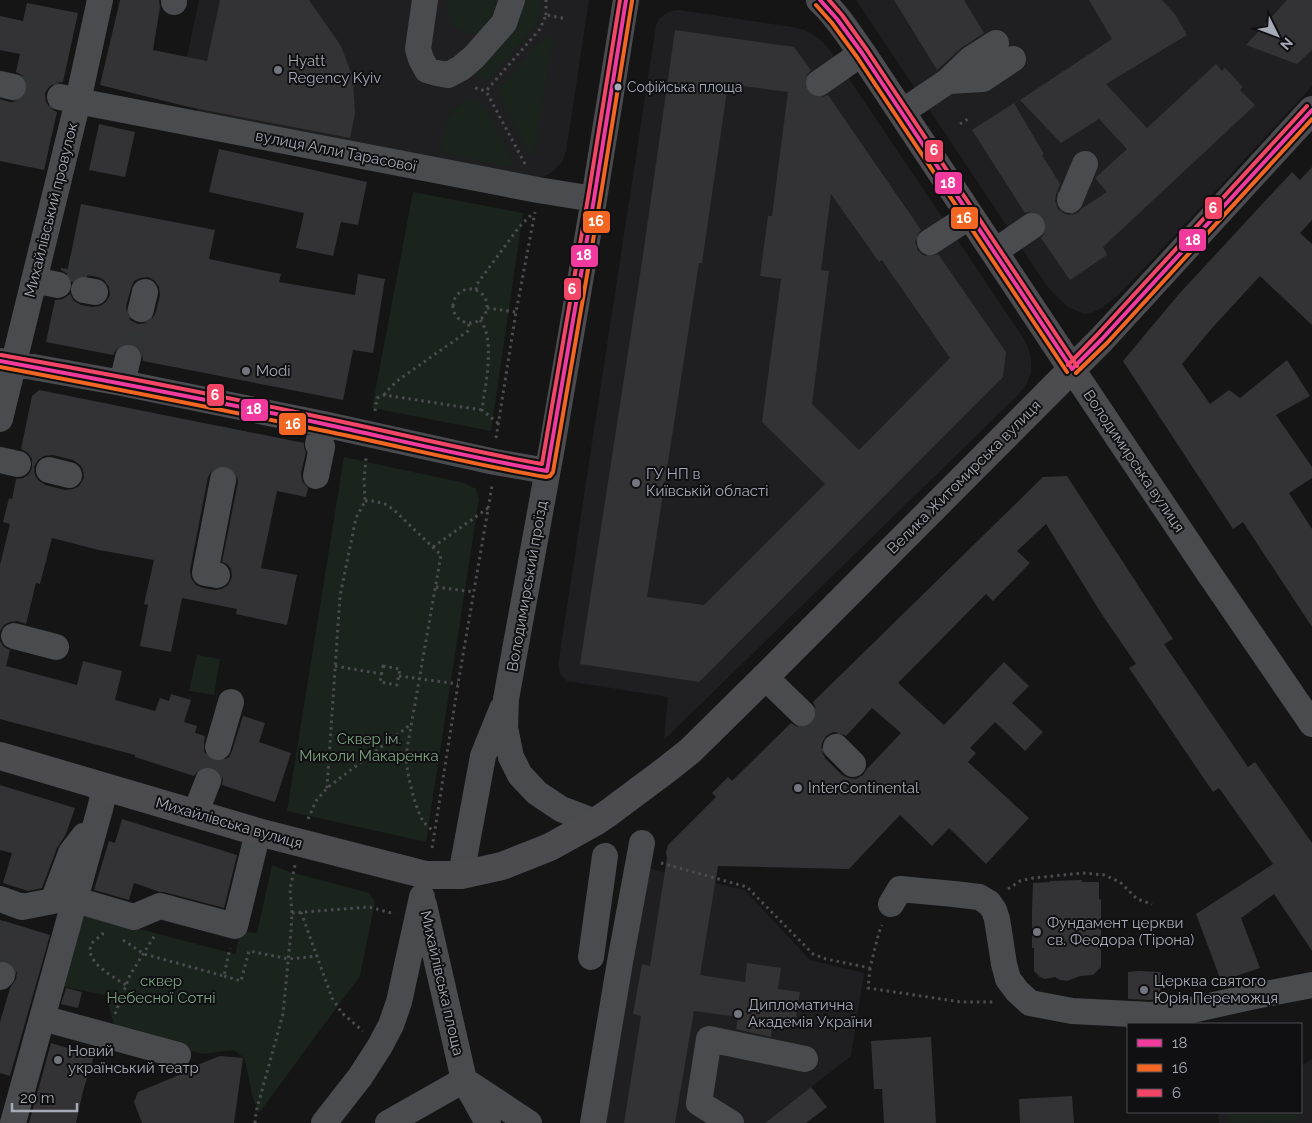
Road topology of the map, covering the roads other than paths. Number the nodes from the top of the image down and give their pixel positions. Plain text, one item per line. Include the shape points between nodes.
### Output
1 (100, 0) edge
2 (425, 0) edge
3 (512, 0) edge
4 (626, 0) edge
5 (820, 0) edge
6 (1005, 51) dead end
7 (862, 53) junction
8 (819, 83) tunnel mouth
9 (69, 99) junction
10 (1312, 110) edge
11 (902, 112) junction
12 (1085, 164) dead end
13 (594, 199) junction
14 (1070, 200) tunnel mouth
15 (970, 216) junction
16 (1032, 226) tunnel mouth
17 (930, 242) tunnel mouth
18 (994, 252) junction
19 (128, 358) tunnel mouth
20 (6, 362) edge
21 (1072, 369) junction
22 (122, 383) junction
23 (0, 419) edge
24 (323, 424) junction
25 (547, 471) junction
26 (316, 476) dead end
27 (223, 480) tunnel mouth
28 (218, 575) dead end
29 (14, 636) dead end
30 (56, 646) dead end
31 (765, 677) junction
32 (506, 699) junction
33 (231, 702) dead end
34 (802, 713) tunnel mouth
35 (1312, 724) edge
36 (218, 747) tunnel mouth
37 (0, 756) edge
38 (208, 781) tunnel mouth
39 (105, 788) junction
40 (196, 814) junction
41 (595, 822) junction
42 (95, 829) junction
43 (258, 832) junction
44 (642, 843) road end
45 (605, 856) dead end
46 (461, 875) junction
47 (86, 903) dead end
48 (891, 904) road end
49 (13, 911) edge
50 (592, 957) dead end
51 (1312, 985) edge
52 (42, 1018) junction
53 (178, 1055) dead end
54 (805, 1059) dead end
55 (464, 1080) junction
56 (10, 1092) edge
57 (13, 1123) edge
58 (324, 1123) edge
59 (388, 1123) edge
60 (488, 1123) edge
61 (529, 1123) edge
62 (593, 1123) edge
63 (731, 1123) edge

1 - 9 street, Михайлівський провулок
2 - 3 street via 418,49 427,70 448,75 474,56 504,23
4 - 13 street, Володимирський проїзд
5 - 7 main road, Володимирська вулиця via 844,26
6 - 11 street via 983,79 948,81
7 - 8 street
7 - 11 main road, Володимирська вулиця
9 - 13 street, вулиця Алли Тарасової
9 - 20 street, Михайлівський провулок via 46,282
10 - 21 main road, Велика Житомирська вулиця
11 - 15 main road, Володимирська вулиця
12 - 14 street
13 - 25 street, Володимирський проїзд
15 - 17 street
15 - 18 main road, Володимирська вулиця
16 - 18 street
18 - 21 main road, Володимирська вулиця
19 - 22 street
20 - 22 street
20 - 23 street, Михайлівський провулок
21 - 31 main road, Велика Житомирська вулиця
21 - 35 street, Володимирська вулиця
22 - 24 street via 235,418
24 - 25 street
24 - 26 street
25 - 32 street, Володимирський проїзд
27 - 28 street via 204,573
29 - 30 street
31 - 34 street
31 - 41 main road, Велика Житомирська вулиця via 690,751
32 - 41 street, Володимирський проїзд via 505,728 511,757 520,775 537,793 561,809
32 - 46 street, Володимирський проїзд via 483,756
33 - 36 street
37 - 39 main road, Михайлівська вулиця
38 - 40 street
39 - 40 main road, Михайлівська вулиця
39 - 42 street
40 - 43 main road, Михайлівська вулиця
41 - 46 main road via 550,847 502,866
42 - 49 street via 71,853 54,902
42 - 52 street
43 - 46 main road, Михайлівська вулиця via 426,875
43 - 47 street via 235,926 160,906 134,917
44 - 62 street
45 - 50 street
48 - 51 street via 900,889 979,897 989,903 997,919 1008,978 1030,1003 1072,1011 1151,1015 1192,1010
52 - 53 street
52 - 56 street
54 - 63 street via 709,1039 699,1103
55 - 58 street, Михайлівська площа via 422,897 400,1002 391,1025 360,1077
55 - 59 street
55 - 60 street, Михайлівська площа
55 - 61 street
56 - 57 street

